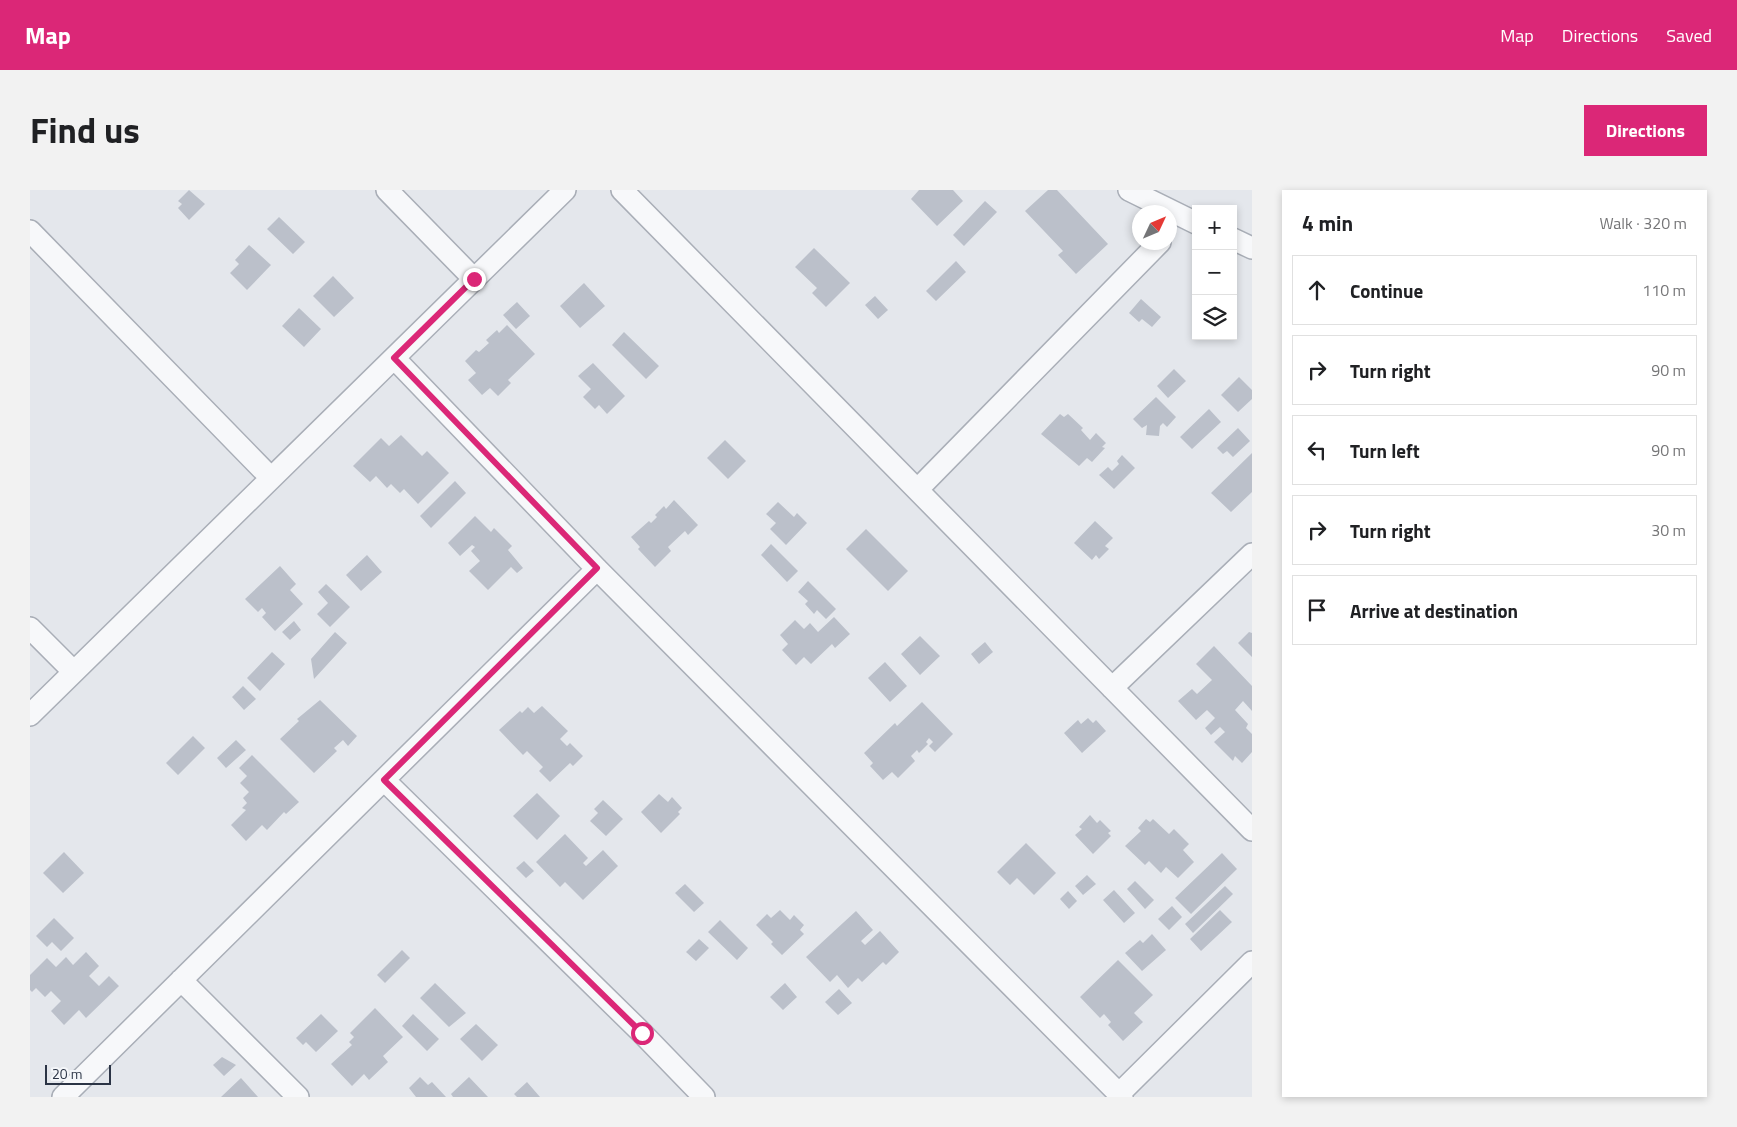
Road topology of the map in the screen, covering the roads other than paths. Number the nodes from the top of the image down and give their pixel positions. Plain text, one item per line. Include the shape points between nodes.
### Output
1 (387, 190) edge
2 (565, 190) edge
3 (622, 190) edge
4 (1129, 190) edge
5 (1190, 220) edge
6 (1177, 228) edge
7 (30, 231) edge
8 (1237, 241) edge
9 (1252, 248) edge
10 (1152, 250) edge
11 (474, 279) junction
12 (394, 358) junction
13 (271, 478) junction
14 (918, 489) junction
15 (1252, 554) edge
16 (597, 568) junction
17 (30, 628) edge
18 (73, 671) junction
19 (1112, 688) junction
20 (30, 714) edge
21 (384, 780) junction
22 (1252, 830) edge
23 (1252, 962) edge
24 (181, 980) junction
25 (1120, 1096) edge
26 (63, 1097) edge
27 (298, 1097) edge
28 (704, 1097) edge

1 - 11 street
2 - 11 street
3 - 14 street
4 - 5 street
5 - 6 street
7 - 13 street
8 - 9 street
10 - 14 street
11 - 12 street
12 - 13 street
12 - 16 street
13 - 18 street
14 - 19 street
15 - 19 street
16 - 21 street
16 - 25 street
17 - 18 street
18 - 20 street
19 - 22 street
21 - 24 street
21 - 28 street
23 - 25 street
24 - 26 street
24 - 27 street

